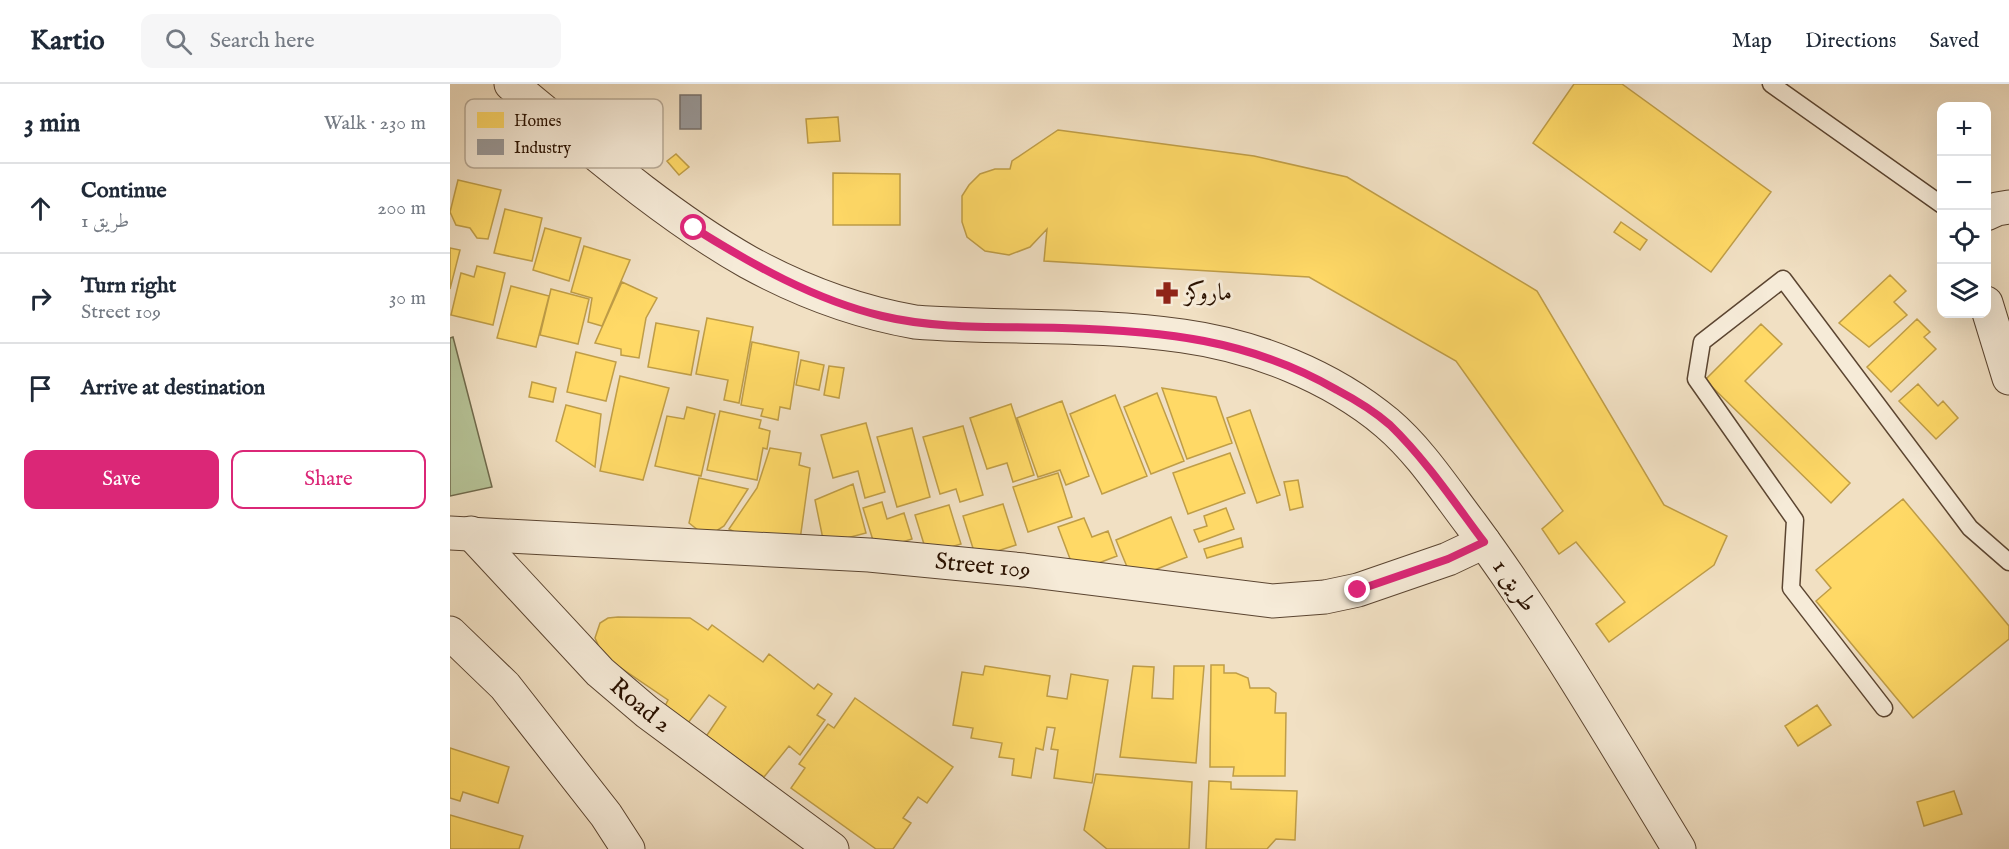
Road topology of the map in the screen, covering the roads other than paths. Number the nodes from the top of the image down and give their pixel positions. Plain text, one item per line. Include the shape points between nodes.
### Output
1 (1771, 84) edge
2 (521, 87) edge
3 (535, 99) edge
4 (614, 168) edge
5 (1937, 202) edge
6 (2009, 207) edge
7 (1991, 212) edge
8 (1991, 318) edge
9 (2009, 378) edge
10 (461, 533) edge
11 (1484, 542) junction
12 (2009, 562) edge
13 (450, 633) edge
14 (1884, 708) dead end
15 (628, 849) edge
16 (832, 849) edge
17 (1679, 849) edge

1 - 5 lane
2 - 3 street, طريق 1
4 - 11 street, طريق 1 via 694,228 749,262 851,307 882,316 926,323 1185,336 1280,361 1362,404 1388,424 1438,480
6 - 7 street
8 - 9 street
10 - 11 street, Street 109 via 869,555 1024,570 1272,602 1358,590 1448,559
10 - 16 street, Road 2 via 600,672 647,712
11 - 17 street, طريق 1 via 1535,615
12 - 14 lane via 1970,528 1783,279 1702,342 1696,379 1795,520 1791,588
13 - 15 street via 505,686

